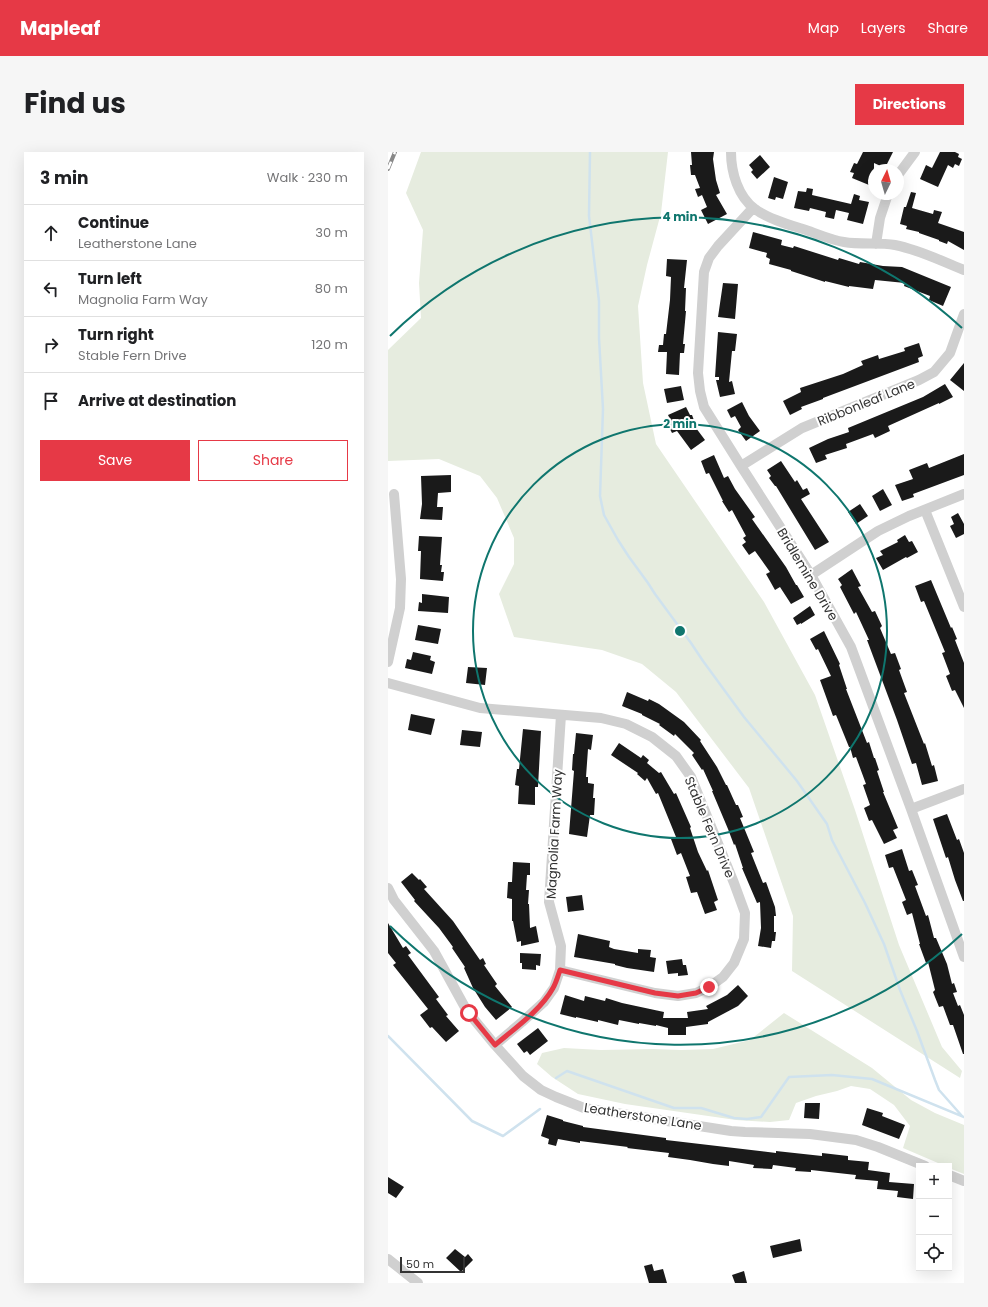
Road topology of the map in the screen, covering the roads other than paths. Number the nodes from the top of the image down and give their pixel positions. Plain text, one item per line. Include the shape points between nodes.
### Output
1 (731, 152) edge
2 (914, 152) edge
3 (904, 166) edge
4 (886, 200) edge
5 (753, 208) junction
6 (876, 244) junction
7 (964, 270) edge
8 (964, 314) edge
9 (740, 466) junction
10 (394, 494) dead end
11 (964, 494) edge
12 (925, 510) junction
13 (811, 575) junction
14 (964, 607) edge
15 (388, 662) edge
16 (388, 683) edge
17 (562, 715) junction
18 (964, 789) edge
19 (911, 809) junction
20 (388, 888) edge
21 (964, 957) edge
22 (560, 970) junction
23 (495, 1045) junction
24 (918, 1163) edge
25 (952, 1176) edge
26 (964, 1181) edge
27 (388, 1259) edge
28 (418, 1283) edge

1 - 5 street via 738,185
2 - 3 street
4 - 6 street
5 - 6 street via 789,225 843,242
5 - 9 street, Bridlemine Drive via 718,246 709,258 704,272 698,373 704,407
6 - 7 street via 917,250
8 - 9 street, Ribbonleaf Lane via 950,353 934,372 802,428
9 - 13 street, Bridlemine Drive
10 - 15 street via 401,579 400,608
11 - 12 street
12 - 13 street via 878,531
12 - 14 street
13 - 19 street, Bridlemine Drive via 851,647
16 - 17 street, Stable Fern Drive via 480,708
17 - 22 street, Magnolia Farm Way via 549,902 561,946
17 - 22 street, Stable Fern Drive via 601,718 626,724 652,738 676,756 691,778 745,913 744,939 734,963 723,977 696,993 678,996 655,993
18 - 19 street
19 - 21 street, Bridlemine Drive
20 - 23 street, Leatherstone Lane via 393,899 434,951 467,1011
22 - 23 street, Magnolia Farm Way via 554,988 544,1002
23 - 24 street, Leatherstone Lane via 523,1076 541,1090 584,1108 745,1132 810,1134 856,1140
25 - 26 street
27 - 28 street

